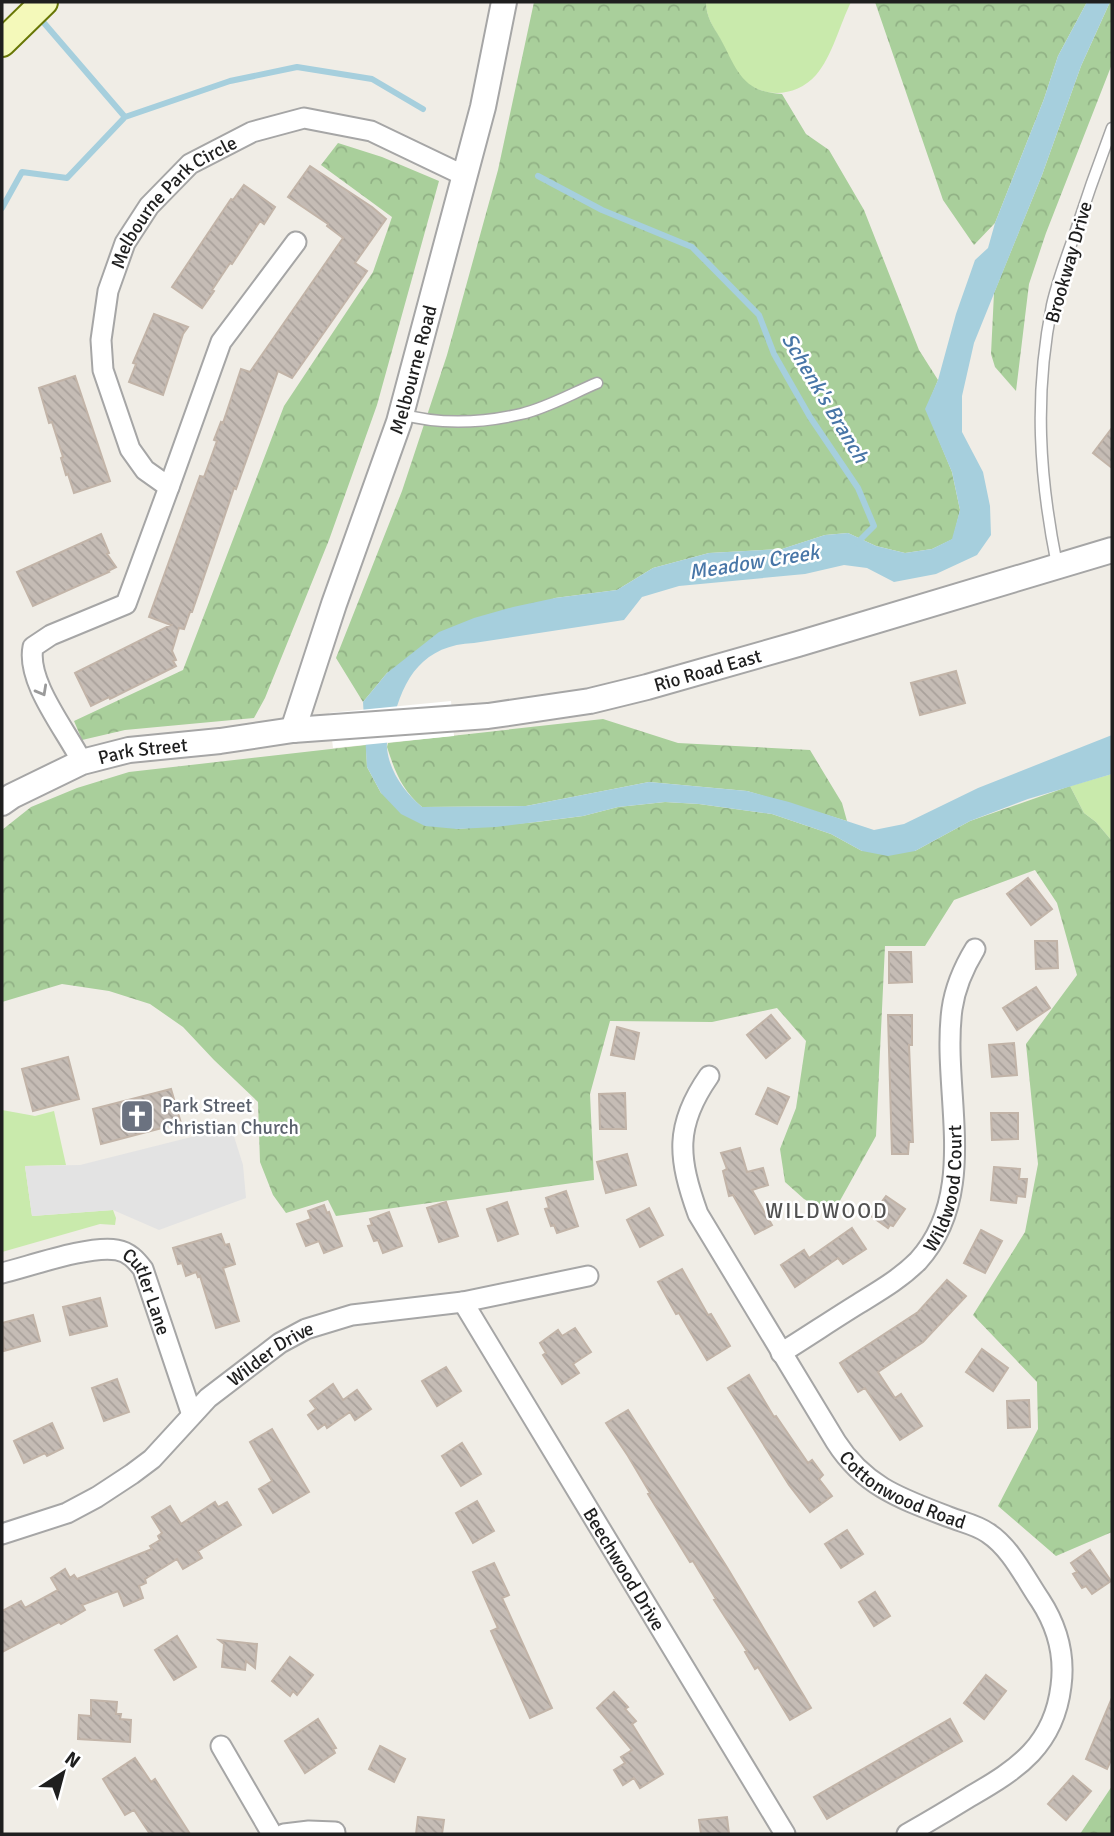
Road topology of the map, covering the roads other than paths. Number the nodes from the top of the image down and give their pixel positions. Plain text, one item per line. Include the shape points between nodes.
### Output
1 (44, 2) edge
2 (504, 2) edge
3 (5, 38) edge
4 (1112, 128) edge
5 (465, 176) junction
6 (296, 242) dead end
7 (597, 383) dead end
8 (401, 414) junction
9 (169, 487) junction
10 (1112, 550) edge
11 (1057, 566) junction
12 (293, 730) junction
13 (82, 762) junction
14 (2, 803) edge
15 (975, 949) dead end
16 (709, 1076) dead end
17 (2, 1273) edge
18 (588, 1276) dead end
19 (463, 1302) junction
20 (781, 1353) junction
21 (192, 1415) junction
22 (2, 1534) edge
23 (221, 1746) dead end
24 (335, 1832) dead end
25 (272, 1834) edge
26 (284, 1834) edge
27 (785, 1834) edge
28 (907, 1834) edge

1 - 3 main road
2 - 5 street, Melbourne Road
4 - 11 lane, Brookway Drive via 1058,285 1044,355 1041,460
5 - 8 street, Melbourne Road
5 - 9 street, Melbourne Park Circle via 370,131 304,118 252,132 190,164 149,206 125,243 108,291 101,340 103,370 130,449 145,470
6 - 9 street via 221,342
7 - 8 lane via 523,414 460,423
8 - 12 street, Melbourne Road
9 -> 13 street via 126,604 33,647 37,682
10 - 11 street, Rio Road East
11 - 12 street, Rio Road East via 590,701 453,719
12 - 13 street, Park Street via 129,750
13 - 14 street, Park Street
15 - 20 street, Wildwood Court via 957,986 952,1009 955,1157 947,1209 934,1237 902,1277
16 - 20 street, Cottonwood Road via 688,1113 682,1140 689,1190 698,1214
17 - 21 street, Cutler Lane via 97,1251 117,1250 135,1259 143,1269
18 - 19 street, Wilder Drive
19 - 21 street, Wilder Drive via 352,1315 306,1329 280,1343
19 - 27 street, Beechwood Drive
20 - 28 street, Cottonwood Road via 858,1470 897,1497 992,1535 1012,1558 1056,1630 1063,1672 1060,1700 1040,1743 1010,1773
21 - 22 street, Wilder Drive via 152,1459 97,1497 67,1513
23 - 25 street
24 - 26 street

